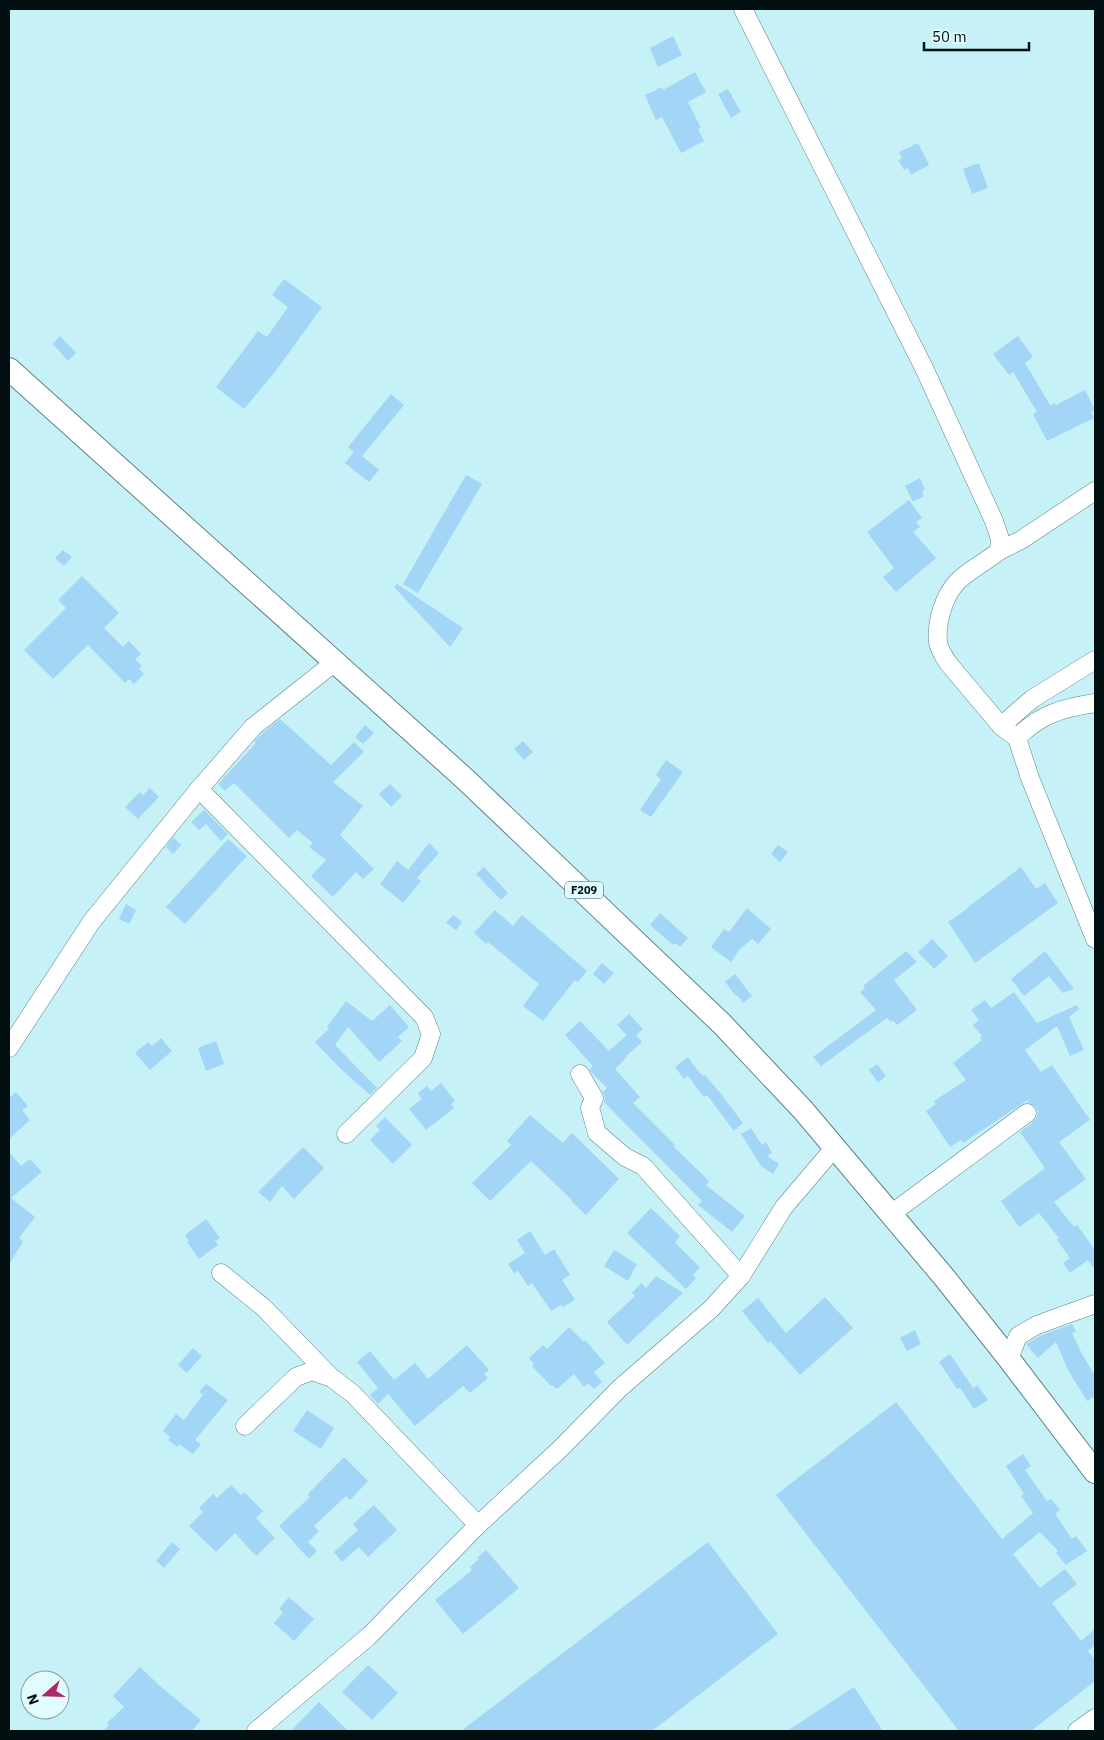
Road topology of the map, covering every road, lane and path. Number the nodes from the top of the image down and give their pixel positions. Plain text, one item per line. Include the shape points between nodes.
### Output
1 (743, 9) edge
2 (9, 369) edge
3 (1095, 491) edge
4 (999, 551) junction
5 (1095, 660) edge
6 (335, 662) junction
7 (1095, 703) edge
8 (1001, 726) junction
9 (1017, 738) junction
10 (199, 788) junction
11 (1095, 940) edge
12 (9, 1048) edge
13 (580, 1074) dead end
14 (1027, 1113) dead end
15 (346, 1134) dead end
16 (835, 1147) junction
17 (891, 1214) junction
18 (221, 1274) dead end
19 (741, 1276) junction
20 (1095, 1304) edge
21 (1009, 1359) junction
22 (332, 1378) junction
23 (245, 1426) dead end
24 (1095, 1472) edge
25 (478, 1525) junction
26 (1095, 1718) edge
27 (256, 1731) edge
28 (1077, 1731) edge

1 - 4 street via 924,368 994,521 1000,539
2 - 6 main road, F209
3 - 4 street
4 - 8 street via 952,588 942,613 938,643 942,653
5 - 8 street via 1032,699
6 - 10 street via 253,726
6 - 16 main road, F209 via 466,779 654,957 722,1024
7 - 9 street via 1054,712
8 - 9 street
9 - 11 street
10 - 12 street via 92,921
10 - 15 street via 424,1017 431,1034 423,1058
13 - 19 street via 594,1098 590,1108 597,1133 625,1157 643,1166
14 - 17 street
16 - 17 main road, F209
16 - 19 street via 784,1207
17 - 21 main road, F209
18 - 22 street via 263,1307
19 - 25 street via 711,1309 620,1388
20 - 21 street via 1037,1325 1018,1336
21 - 24 main road, F209
22 - 23 street via 312,1370 296,1377
22 - 25 street via 354,1394
25 - 27 street via 369,1636
26 - 28 street

